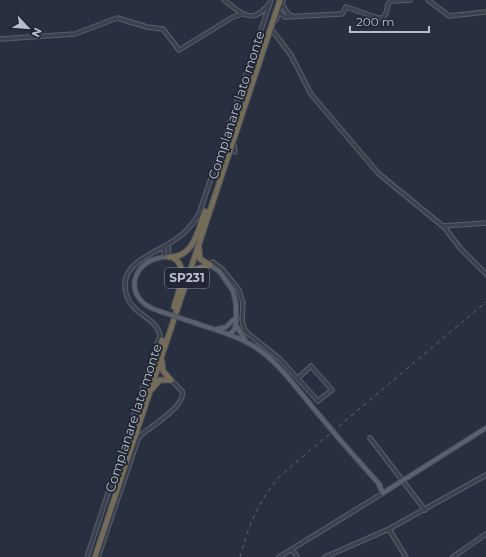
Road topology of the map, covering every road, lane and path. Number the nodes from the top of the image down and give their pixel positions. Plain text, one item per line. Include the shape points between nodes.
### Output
1 (224, 0) edge
2 (271, 0) edge
3 (276, 0) edge
4 (410, 0) edge
5 (428, 0) edge
6 (282, 1) edge
7 (279, 12) junction
8 (486, 12) edge
9 (242, 14) junction
10 (286, 15) junction
11 (276, 20) junction
12 (272, 30) junction
13 (270, 38) junction
14 (0, 39) edge
15 (278, 40) junction
16 (235, 152) dead end
17 (207, 211) junction
18 (486, 223) edge
19 (443, 226) junction
20 (168, 244) junction
21 (164, 247) junction
22 (168, 257) junction
23 (210, 265) junction
24 (486, 274) edge
25 (175, 308) junction
26 (235, 319) junction
27 (215, 330) junction
28 (229, 335) junction
29 (167, 337) junction
30 (246, 342) junction
31 (299, 377) dead end
32 (171, 380) junction
33 (140, 420) junction
34 (486, 428) edge
35 (370, 438) dead end
36 (486, 475) edge
37 (403, 480) junction
38 (385, 492) junction
39 (425, 510) junction
40 (389, 529) junction
41 (486, 534) edge
42 (292, 549) junction
43 (87, 557) edge
44 (91, 557) edge
45 (94, 557) edge
46 (98, 557) edge
47 (279, 557) edge
48 (297, 557) edge
49 (325, 557) edge
50 (406, 557) edge
51 (453, 557) edge

1 - 9 street
2 - 9 street via 259,14 250,17
2 - 20 street, Complanare lato monte via 203,205 188,229
3 - 17 highway, SP231
4 - 10 street via 391,1 383,17 378,18 346,7 342,14
5 - 8 street via 450,16
6 - 7 street
6 - 10 street
6 - 17 highway, SP231
7 - 10 street
7 - 11 street
9 - 14 street via 179,50 163,29 146,27 117,18 75,34
10 - 11 street
11 - 12 street
12 - 13 street
12 - 15 street
13 - 15 street
13 - 16 street via 234,146
15 - 19 street via 291,55 311,94 378,173
17 - 22 highway, SP231 via 189,250 182,255
17 - 23 highway, SP231 via 198,252 202,261
17 - 25 highway, SP231
18 - 19 street
19 - 24 street via 460,248
20 - 21 street, Complanare lato monte
20 - 22 street
21 - 22 street
21 - 43 street, Complanare lato monte via 134,264 126,281 128,300 134,308 154,323 160,335
22 - 25 highway, SP231 via 180,262 183,269
22 - 27 main road, bridge via 154,258 138,272 134,284 140,302
23 - 25 highway, SP231 via 198,267 191,273
23 - 26 main road via 220,272 232,290 236,301
23 - 31 street via 213,262 220,267 239,290 243,303 243,326 248,334 276,355 318,401 332,390 311,366
25 - 29 highway, SP231
25 - 44 highway, SP231
26 - 27 main road via 226,327
26 - 28 main road
26 - 30 main road via 239,333
27 - 28 main road
28 - 30 main road
29 - 32 highway via 161,365 163,372
29 - 33 highway, SP231
30 - 38 main road, bridge via 267,356
32 - 33 highway via 155,384
32 - 46 street via 182,391 182,399 138,439
33 - 45 highway, SP231
34 - 37 main road
35 - 37 street
36 - 39 street
37 - 38 main road
37 - 39 street
38 - 42 street
39 - 40 street
40 - 49 street
40 - 50 street
41 - 51 street
42 - 47 street
42 - 48 street

